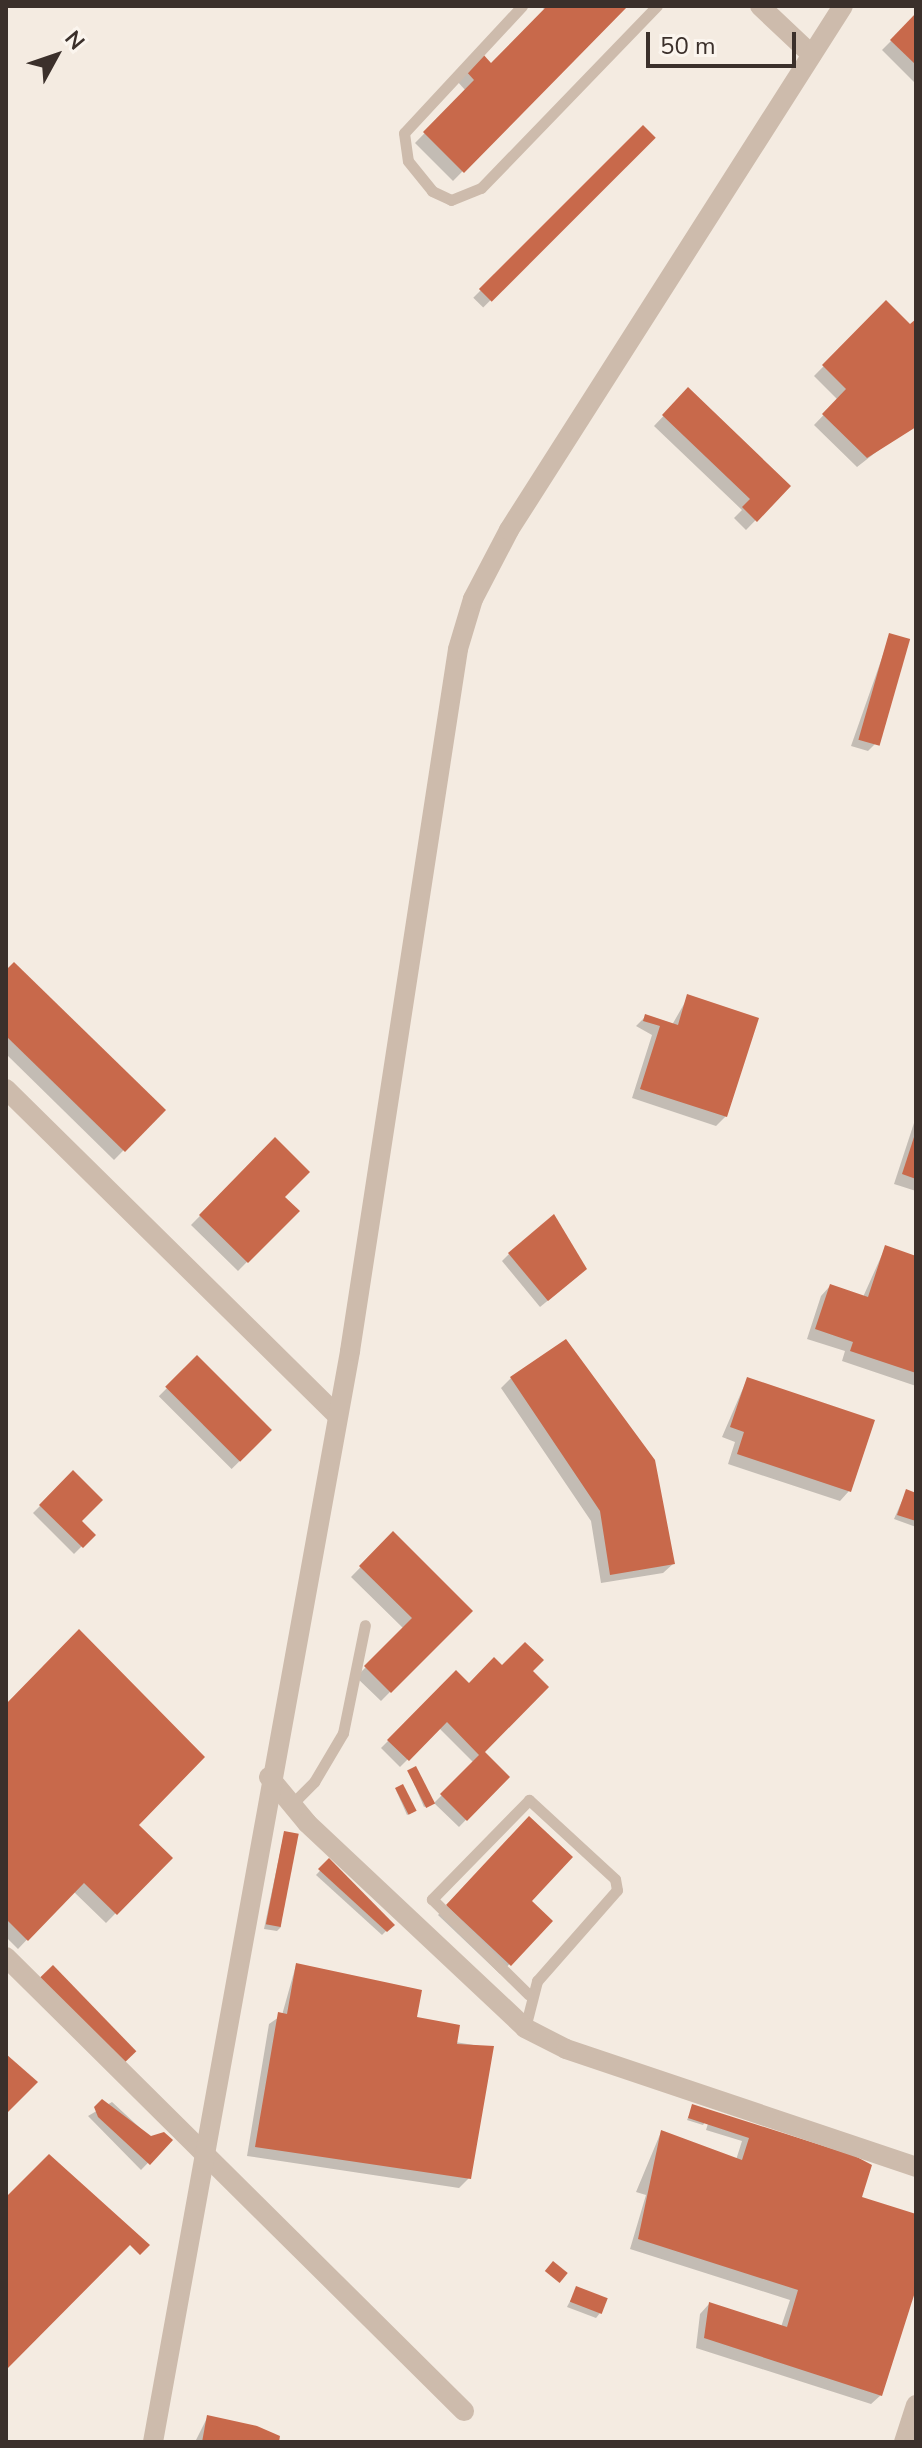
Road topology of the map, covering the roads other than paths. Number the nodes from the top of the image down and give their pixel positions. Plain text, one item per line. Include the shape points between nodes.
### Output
1 (522, 6) edge
2 (657, 6) edge
3 (760, 6) edge
4 (843, 6) edge
5 (812, 55) junction
6 (6, 1089) edge
7 (337, 1415) junction
8 (365, 1625) dead end
9 (269, 1777) junction
10 (290, 1806) junction
11 (6, 1957) edge
12 (529, 1995) junction
13 (525, 2028) junction
14 (207, 2153) junction
15 (916, 2167) edge
16 (916, 2405) edge
17 (464, 2411) dead end
18 (153, 2442) edge
19 (904, 2442) edge

1 - 2 lane via 404,133 408,161 432,191 451,200 481,188
3 - 5 street
4 - 5 street
5 - 7 street via 552,459 473,599 443,722
6 - 7 street
7 - 9 street
8 - 10 lane via 343,1733 314,1782
9 - 10 street
9 - 14 street
10 - 13 street
11 - 14 street
12 - 12 lane via 432,1899 529,1800 615,1879 617,1890
12 - 13 lane
13 - 15 street via 566,2049
14 - 17 street
14 - 18 street
16 - 19 street

